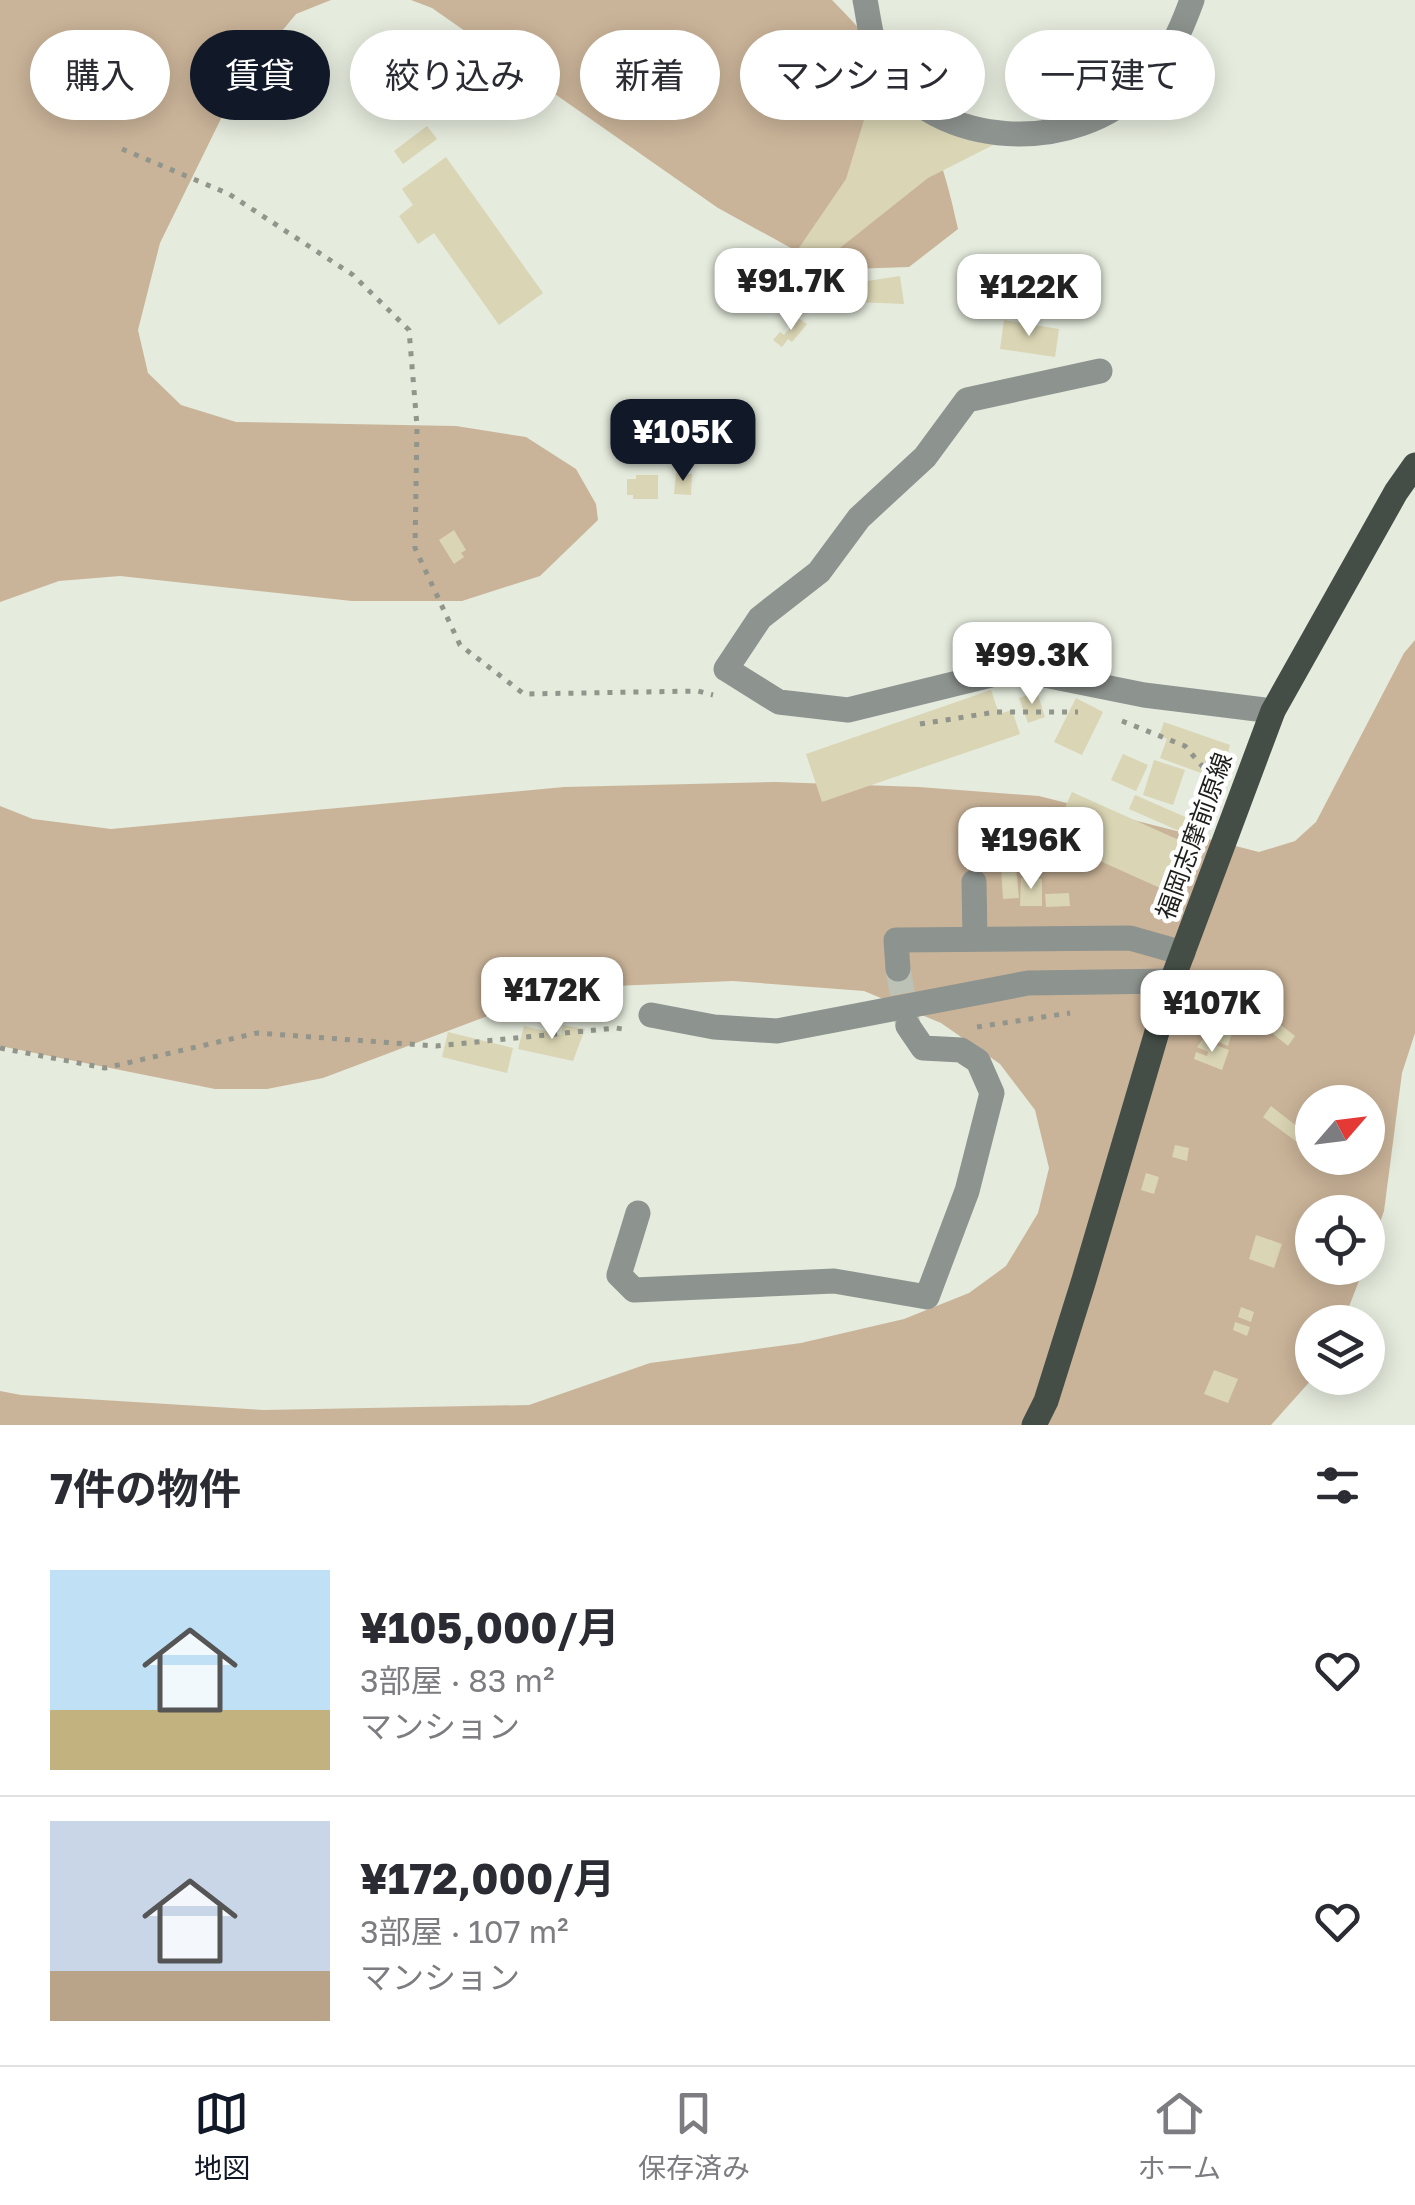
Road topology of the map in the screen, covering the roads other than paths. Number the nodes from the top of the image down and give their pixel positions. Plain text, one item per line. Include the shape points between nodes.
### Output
1 (865, 0) edge
2 (1192, 0) edge
3 (1100, 371) dead end
4 (1415, 466) edge
5 (1272, 711) junction
6 (974, 882) dead end
7 (975, 938) junction
8 (1183, 953) junction
9 (898, 969) tunnel mouth
10 (1172, 981) junction
11 (643, 1023) road end
12 (908, 1026) dead end
13 (638, 1213) dead end
14 (1034, 1425) edge

1 - 2 street via 880,64 917,106 973,130 1036,133 1092,122 1142,88 1176,46
3 - 5 street via 966,400 925,457 859,518 818,572 760,618 726,669 779,702 848,710 1014,669
4 - 5 main road, 福岡志摩前原線
5 - 8 main road, 福岡志摩前原線
6 - 7 street
7 - 8 street via 1130,938
7 - 9 street via 896,940
8 - 10 main road, 福岡志摩前原線
10 - 11 street via 1028,983 777,1031
10 - 14 main road, 福岡志摩前原線
12 - 13 street via 923,1048 961,1050 978,1062 992,1094 968,1192 927,1296 834,1281 634,1290 619,1275

